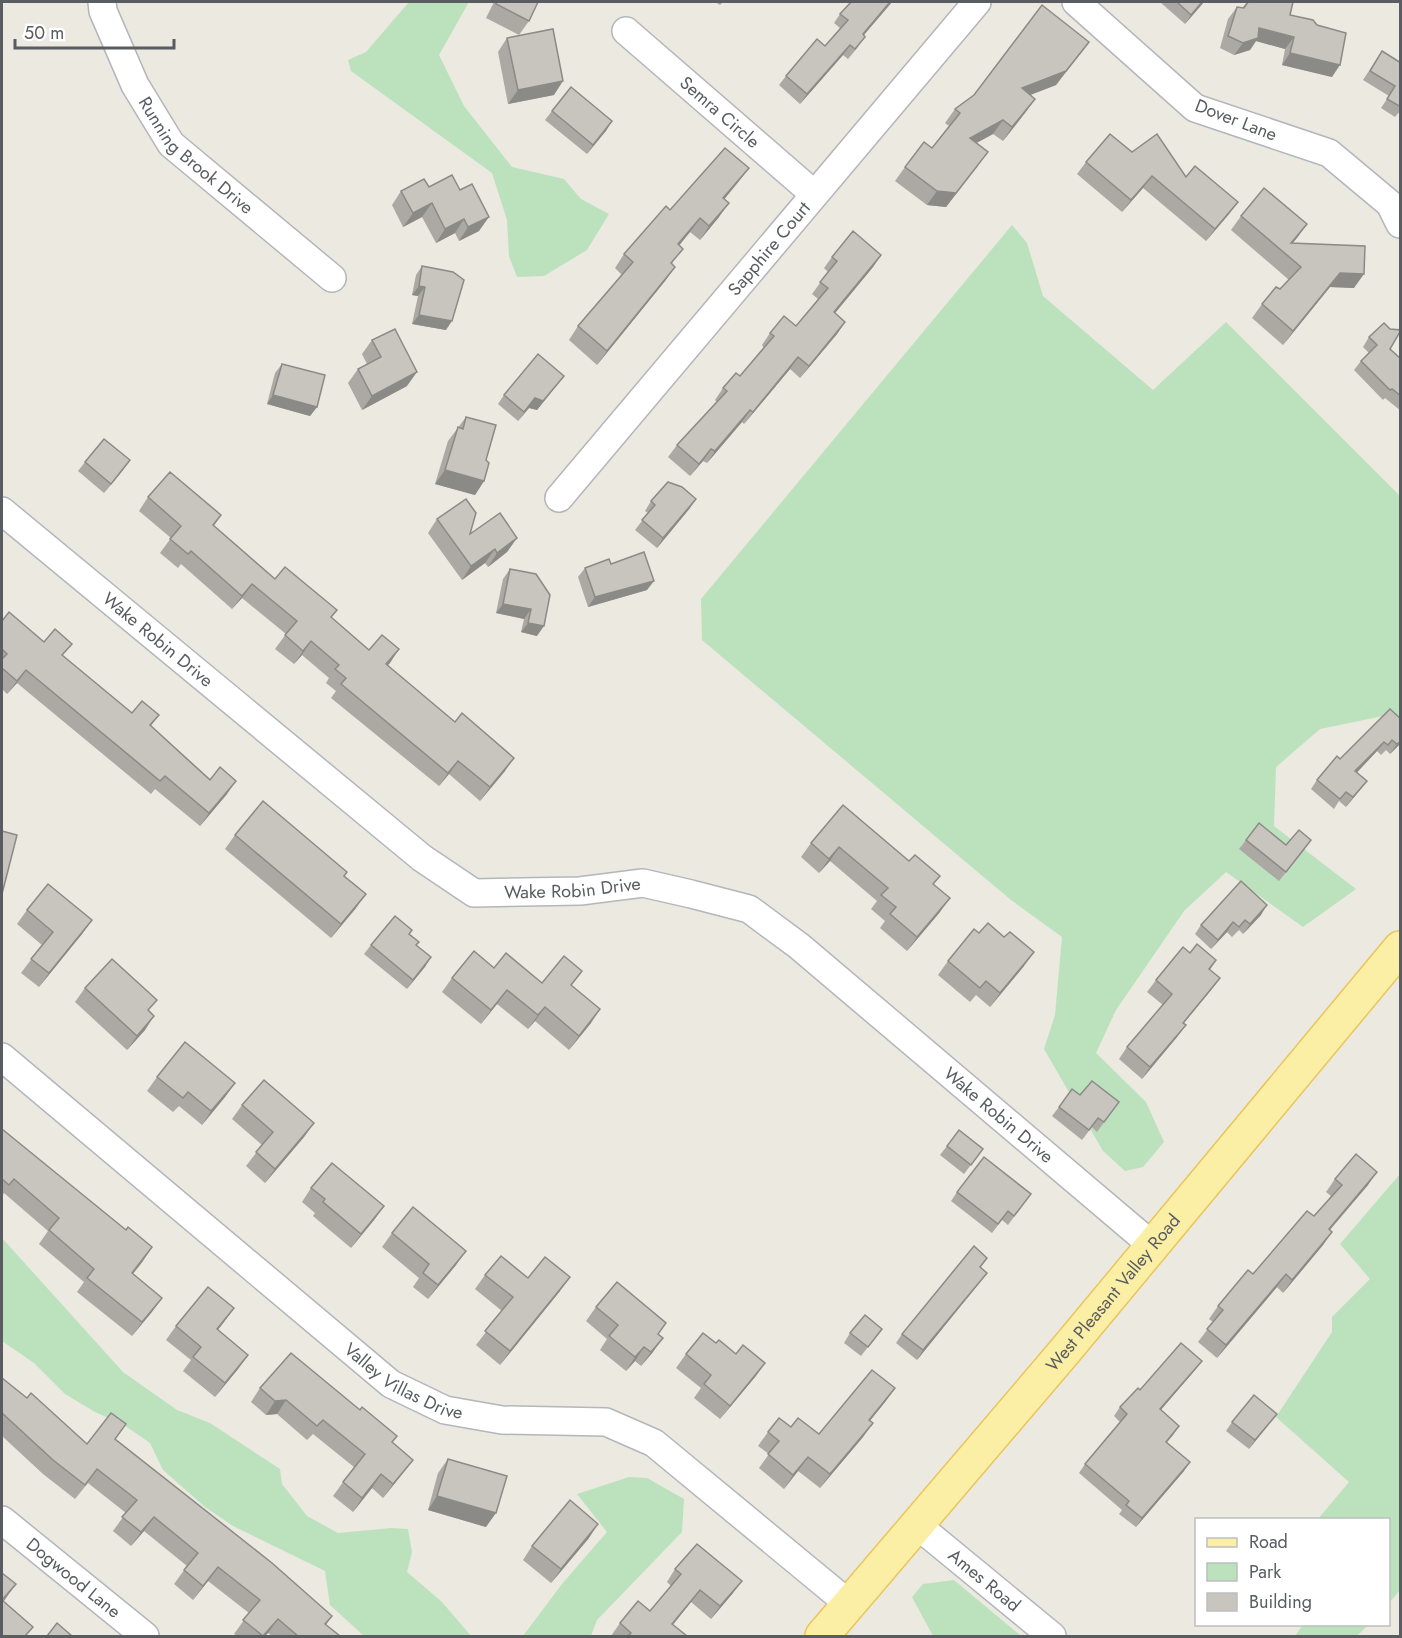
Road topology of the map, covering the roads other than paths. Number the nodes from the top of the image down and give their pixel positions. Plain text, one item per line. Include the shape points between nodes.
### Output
1 (102, 2) edge
2 (977, 2) edge
3 (1076, 2) edge
4 (626, 31) dead end
5 (814, 194) junction
6 (1401, 224) edge
7 (332, 278) dead end
8 (559, 498) dead end
9 (2, 511) edge
10 (1401, 948) edge
11 (2, 1057) edge
12 (1153, 1246) junction
13 (2, 1520) edge
14 (917, 1525) junction
15 (849, 1604) junction
16 (145, 1636) edge
17 (822, 1636) edge
18 (1052, 1636) edge

1 - 7 street, Running Brook Drive via 135,85 171,144
2 - 5 street, Sapphire Court
3 - 6 street, Dover Lane via 1195,108 1329,153 1390,204
4 - 5 street, Semra Circle
5 - 8 street, Sapphire Court
9 - 12 street, Wake Robin Drive via 422,858 474,893 580,891 643,883 749,909 799,946
10 - 12 main road, West Pleasant Valley Road
11 - 15 street, Valley Villas Drive via 391,1384 444,1410 502,1420 606,1422 654,1443
12 - 14 main road, West Pleasant Valley Road
13 - 16 street, Dogwood Lane
14 - 15 main road, West Pleasant Valley Road
14 - 18 street, Ames Road
15 - 17 main road, West Pleasant Valley Road

